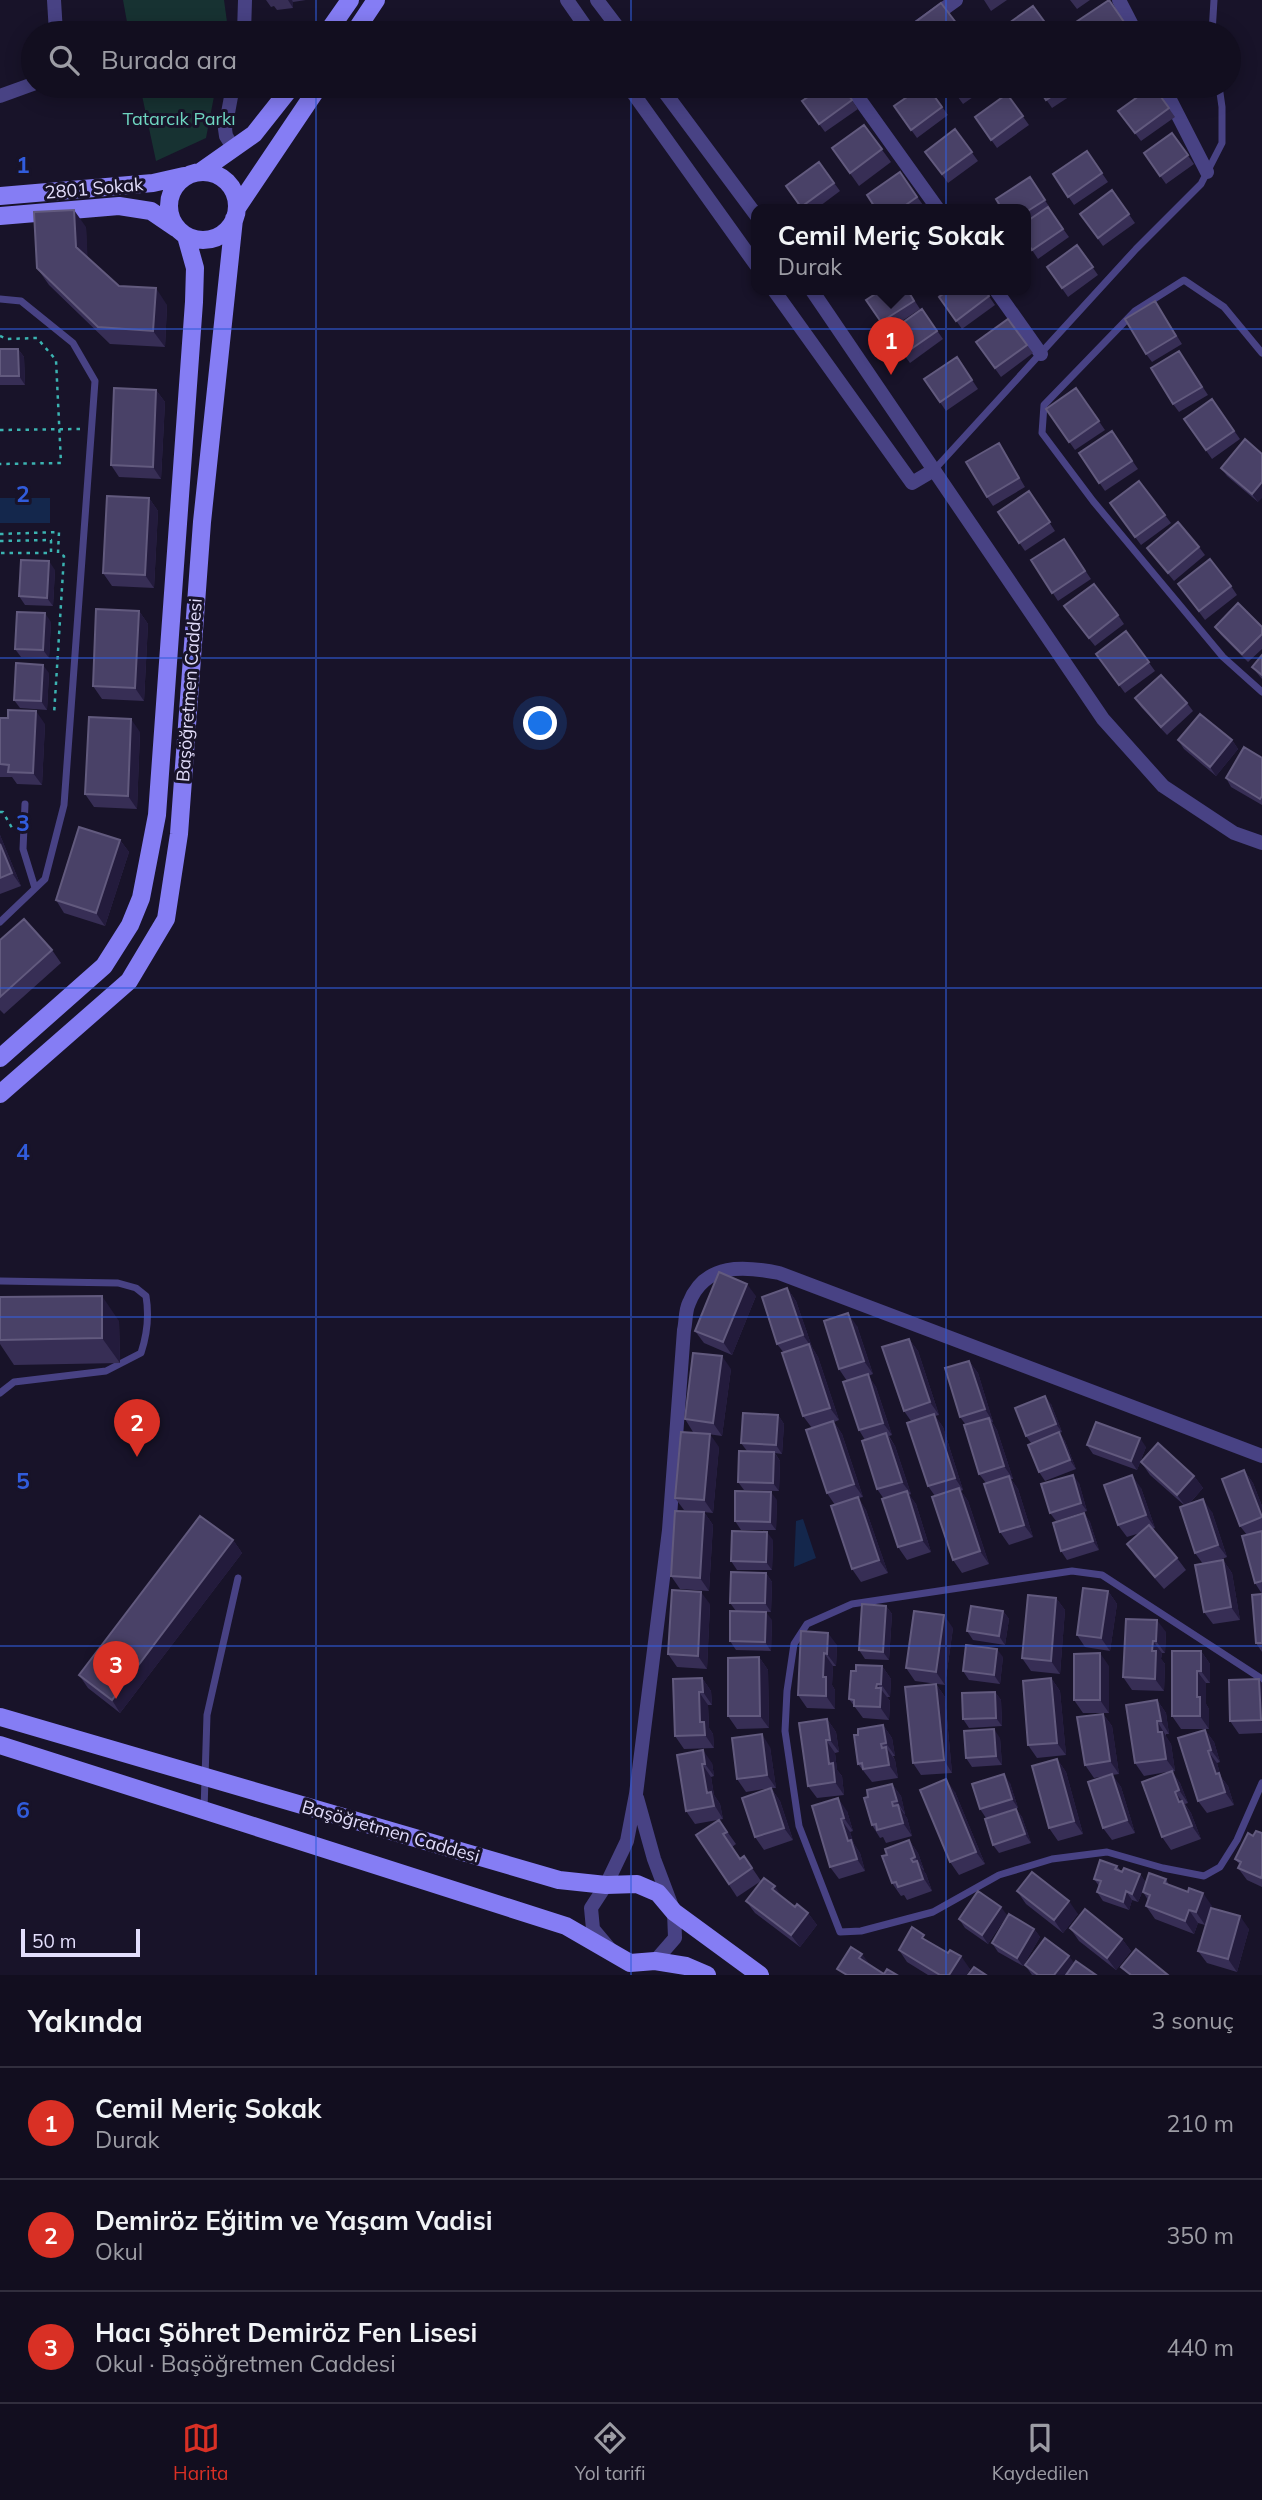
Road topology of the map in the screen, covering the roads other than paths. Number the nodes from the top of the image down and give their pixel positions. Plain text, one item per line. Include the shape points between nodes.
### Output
1 (54, 0) edge
2 (245, 0) edge
3 (350, 0) edge
4 (376, 0) edge
5 (567, 0) edge
6 (597, 0) edge
7 (956, 0) edge
8 (1119, 0) edge
9 (1214, 0) edge
10 (55, 21) edge
11 (244, 21) edge
12 (335, 21) edge
13 (362, 21) edge
14 (582, 21) edge
15 (613, 21) edge
16 (927, 21) edge
17 (1130, 21) edge
18 (1213, 21) edge
19 (21, 88) edge
20 (0, 96) edge
21 (231, 98) edge
22 (282, 98) edge
23 (311, 98) edge
24 (637, 98) edge
25 (669, 98) edge
26 (859, 98) edge
27 (1169, 98) edge
28 (1221, 98) edge
29 (234, 149) junction
30 (1207, 172) junction
31 (194, 174) junction
32 (85, 189) junction
33 (0, 196) edge
34 (934, 204) edge
35 (751, 208) edge
36 (87, 209) junction
37 (235, 213) junction
38 (0, 216) edge
39 (181, 232) junction
40 (751, 258) edge
41 (777, 295) edge
42 (815, 295) edge
43 (999, 295) edge
44 (0, 299) edge
45 (1262, 353) edge
46 (1041, 354) junction
47 (934, 470) junction
48 (1262, 692) edge
49 (25, 804) dead end
50 (1262, 843) edge
51 (35, 888) junction
52 (0, 922) edge
53 (0, 1058) edge
54 (0, 1094) edge
55 (0, 1281) edge
56 (0, 1393) edge
57 (1262, 1455) edge
58 (238, 1578) dead end
59 (1262, 1679) edge
60 (0, 1717) edge
61 (0, 1745) edge
62 (204, 1777) junction
63 (1262, 1783) edge
64 (636, 1794) junction
65 (204, 1810) junction
66 (606, 1885) junction
67 (674, 1912) junction
68 (617, 1958) junction
69 (656, 1961) junction
70 (636, 1969) edge
71 (707, 1975) edge
72 (760, 1975) edge

1 - 10 street
2 - 11 street
3 - 12 street
4 - 13 street
5 - 14 street
6 - 15 street
7 - 16 street
8 - 17 street
9 - 18 lane
19 - 20 street
21 - 29 street via 225,129
22 - 29 street, 2801 Sokak via 254,134
23 - 37 street
24 - 40 street
25 - 35 street
26 - 34 street
27 - 30 street
28 - 30 lane via 1222,143
29 - 31 street, 2801 Sokak
30 - 46 lane
31 - 32 street, 2801 Sokak
31 - 37 street via 212,173 231,184
31 - 39 street, Başöğretmen Caddesi via 173,188 169,198 171,219
32 - 33 street, 2801 Sokak
32 - 36 street
36 - 38 street
36 - 39 street via 119,206 151,211
37 - 39 street via 228,229 208,240
37 - 54 street, Başöğretmen Caddesi via 202,522 179,834 166,919 129,981
39 - 53 street, Başöğretmen Caddesi via 195,268 194,302 157,815 141,898 104,966
41 - 47 street via 912,483
42 - 47 street
43 - 46 street
44 - 51 lane via 21,301 73,343 95,381 64,805 44,878
45 - 48 lane via 1224,307 1184,280 1135,311 1044,405 1042,433 1223,657
46 - 47 lane
47 - 50 street via 1103,719 1163,786 1234,833
49 - 51 lane via 23,849
51 - 52 lane
55 - 56 lane via 118,1283 146,1296 148,1308 141,1353 106,1371 14,1382
57 - 64 street via 779,1273 732,1267 713,1275 688,1303 668,1530
58 - 62 lane via 208,1716
59 - 63 lane via 1102,1575 1072,1571 852,1604 807,1624 794,1644 785,1731 799,1826 840,1932 933,1912 999,1875 1052,1859 1107,1852 1204,1876 1226,1858
60 - 62 street, Başöğretmen Caddesi
61 - 65 street, Başöğretmen Caddesi
62 - 65 lane
62 - 66 street, Başöğretmen Caddesi via 559,1880
64 - 66 street via 627,1841
64 - 67 street
65 - 68 street, Başöğretmen Caddesi via 566,1926
66 - 67 street, Başöğretmen Caddesi via 637,1884 658,1893
66 - 68 street via 591,1908 593,1929
67 - 69 street via 675,1937
67 - 72 street, Başöğretmen Caddesi
68 - 70 street, Başöğretmen Caddesi
69 - 70 street, Başöğretmen Caddesi
69 - 71 street, Başöğretmen Caddesi

